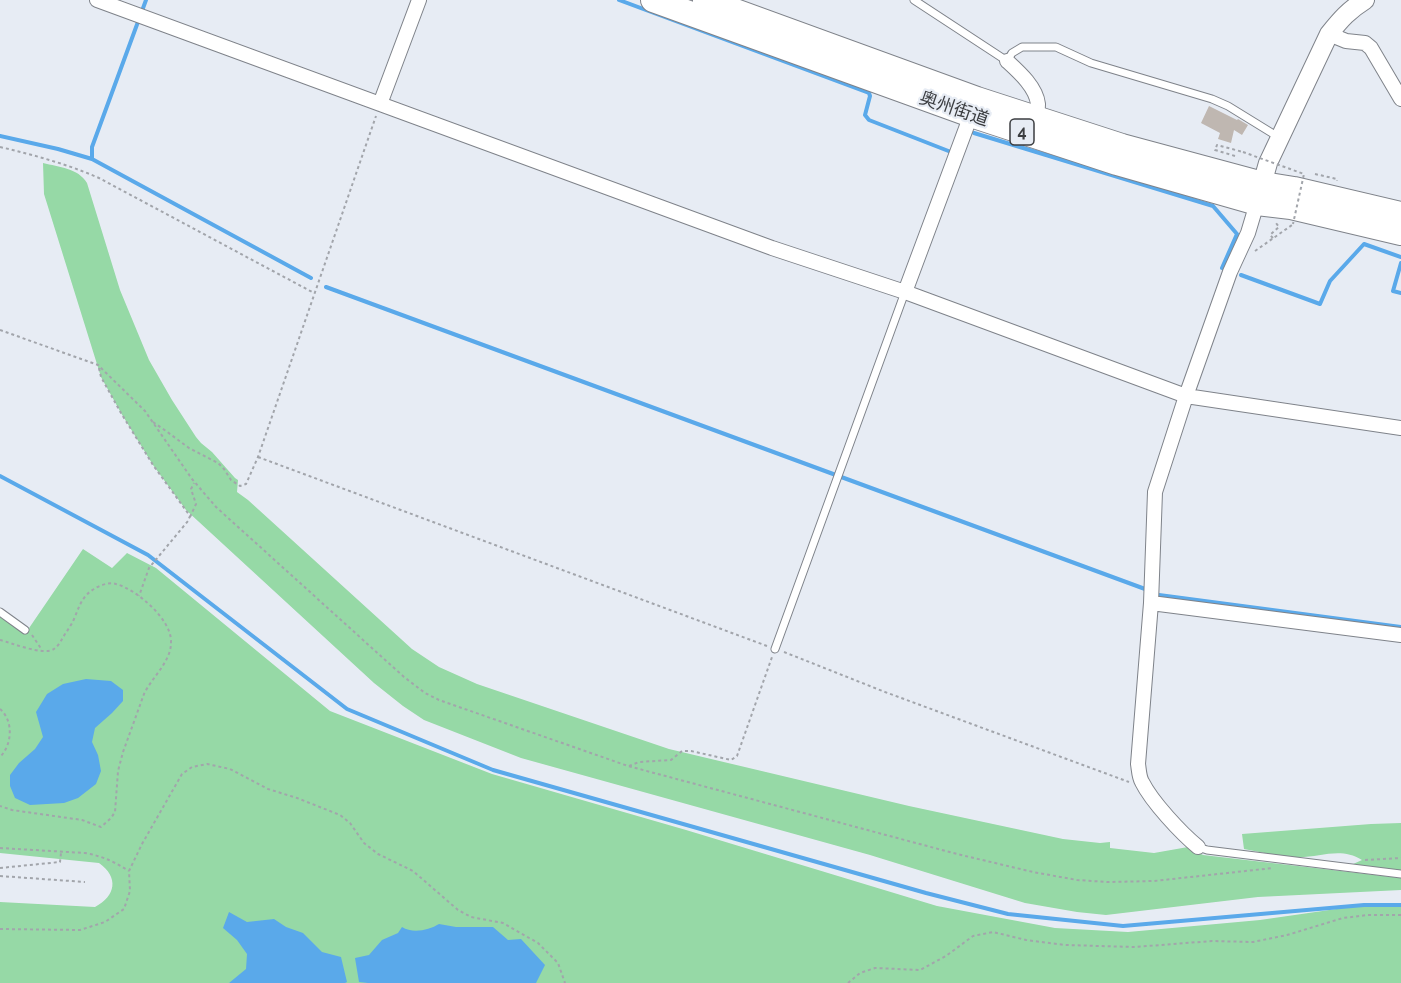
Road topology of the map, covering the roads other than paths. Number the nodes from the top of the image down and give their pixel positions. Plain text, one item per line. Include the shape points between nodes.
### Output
1 (97, 0) edge
2 (419, 0) edge
3 (653, 0) edge
4 (705, 0) edge
5 (914, 0) edge
6 (1365, 0) edge
7 (1329, 34) junction
8 (1007, 61) junction
9 (1401, 99) edge
10 (380, 104) junction
11 (971, 116) junction
12 (1037, 119) junction
13 (1280, 138) junction
14 (1260, 193) junction
15 (1401, 214) edge
16 (1401, 233) edge
17 (905, 292) junction
18 (1186, 396) junction
19 (1401, 428) edge
20 (1151, 603) junction
21 (0, 612) edge
22 (25, 630) road end
23 (1401, 635) edge
24 (775, 649) road end
25 (1198, 847) joint
26 (1401, 874) edge

1 - 10 street
2 - 10 street
3 - 11 highway, 奥州街道 / 4
4 - 12 highway, 奥州街道 / 4
5 - 8 lane
6 - 7 street via 1341,18
7 - 9 street via 1371,48
7 - 13 street
8 - 12 street via 1032,90 1038,105
8 - 13 lane via 1011,53 1022,47 1056,47 1091,63 1212,99
10 - 17 street via 772,248
11 - 14 highway, 奥州街道 / 4 via 1117,163
11 - 17 street
12 - 14 highway, 奥州街道 / 4
13 - 14 street
14 - 15 highway, 奥州街道 / 4 via 1294,189
14 - 16 highway, 奥州街道 / 4 via 1291,207
14 - 18 street
17 - 18 street
17 - 24 lane
18 - 19 street
18 - 20 street via 1155,492
20 - 23 street
20 - 25 street via 1138,764 1141,780 1153,799
21 - 22 lane
25 - 26 lane

